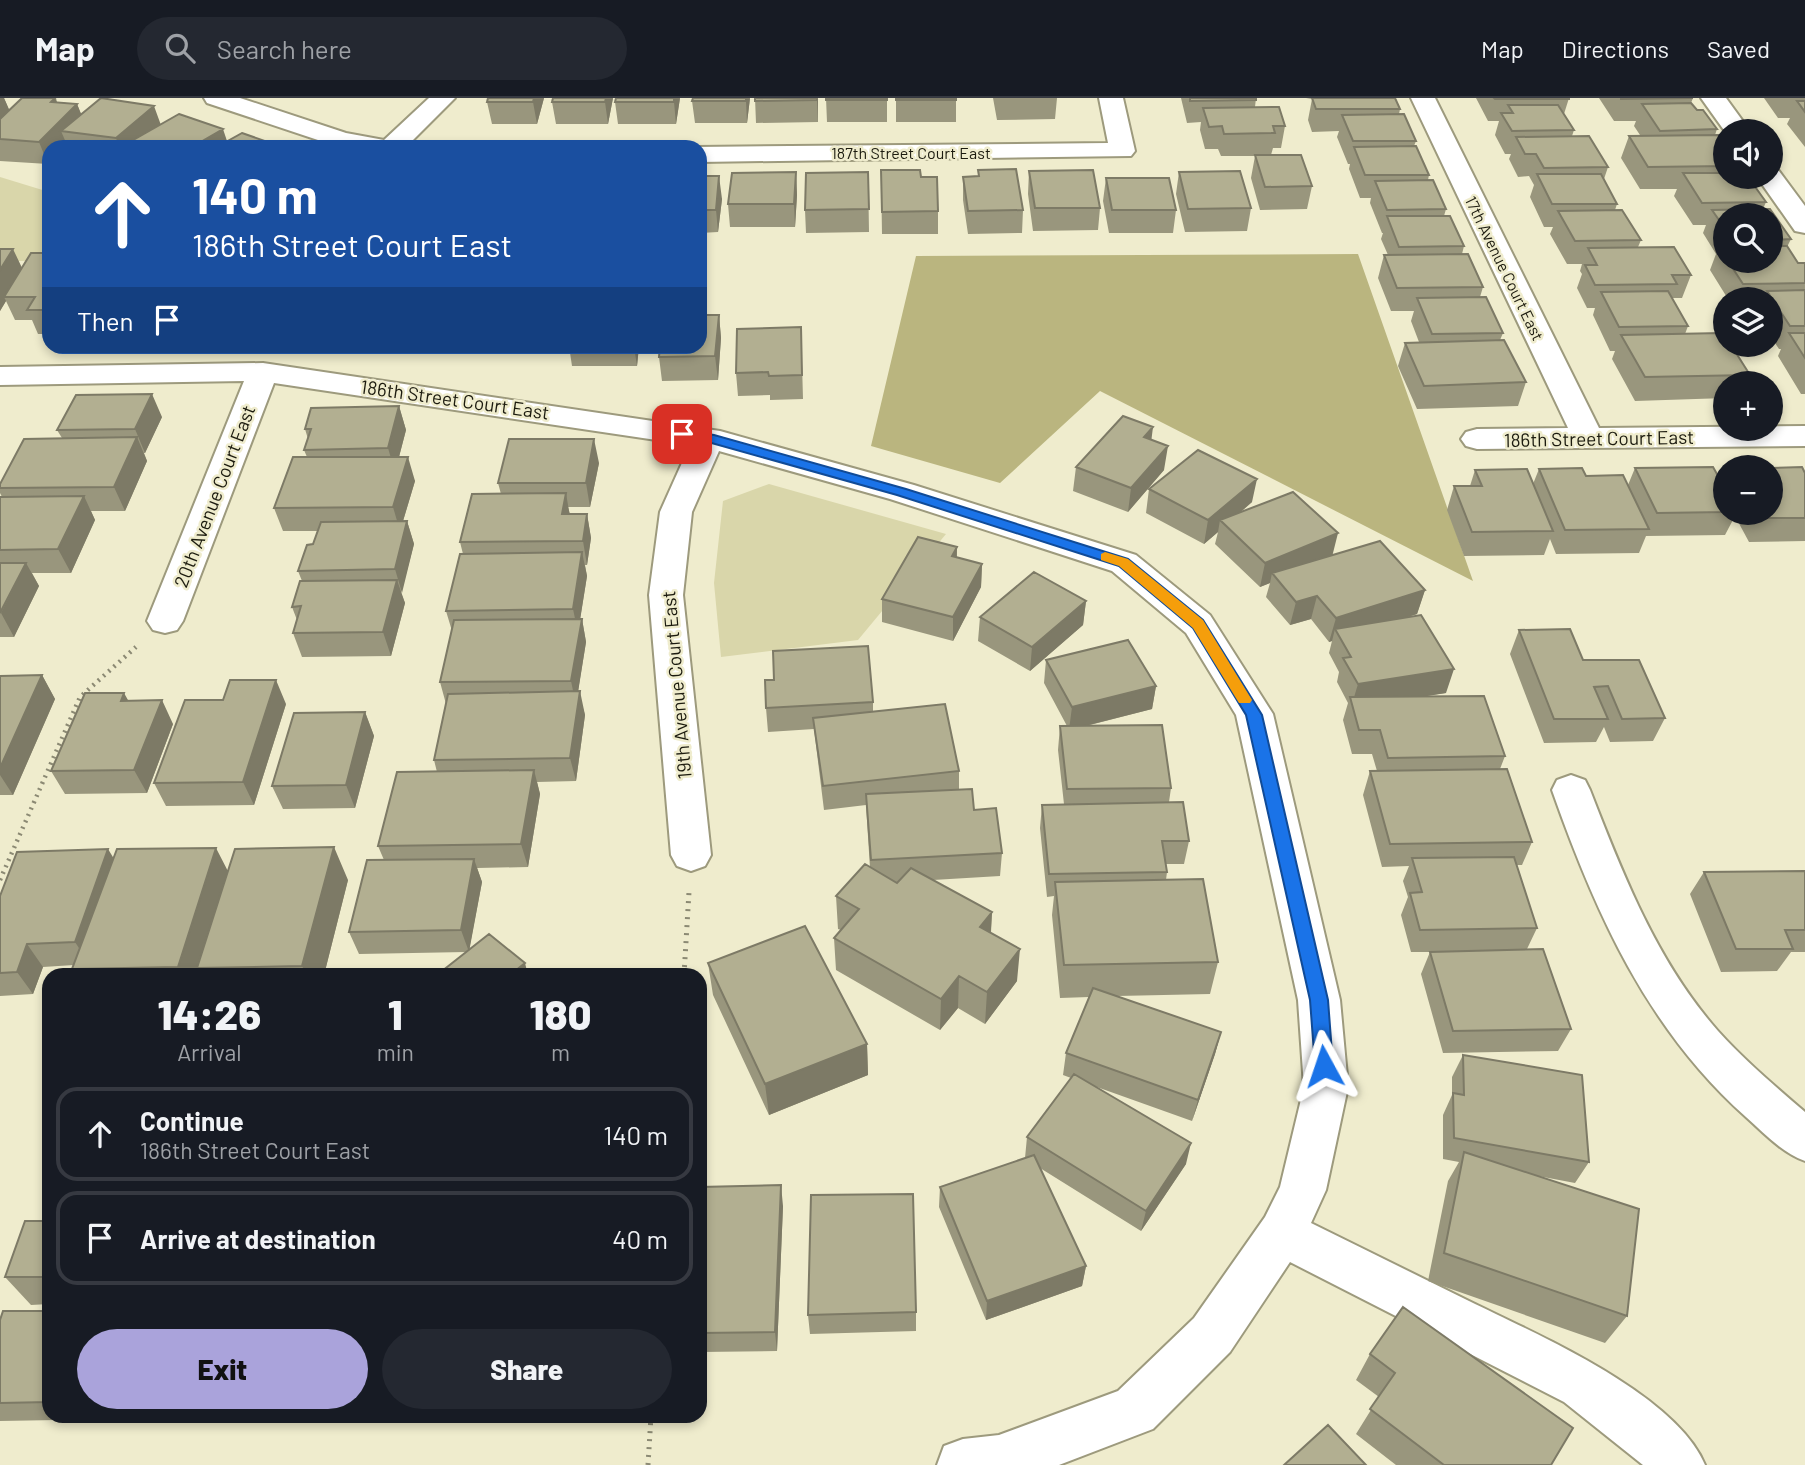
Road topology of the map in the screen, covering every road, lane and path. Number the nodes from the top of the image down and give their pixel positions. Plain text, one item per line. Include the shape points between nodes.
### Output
1 (216, 98) edge
2 (443, 98) edge
3 (1111, 98) edge
4 (1423, 98) edge
5 (1713, 98) edge
6 (1728, 119) edge
7 (341, 140) edge
8 (398, 140) edge
9 (707, 154) edge
10 (1779, 189) edge
11 (1805, 225) edge
12 (263, 372) junction
13 (0, 376) edge
14 (1805, 436) edge
15 (709, 438) junction
16 (1588, 438) junction
17 (1477, 439) dead end
18 (166, 621) joint
19 (1571, 790) dead end
20 (691, 855) joint
21 (0, 880) edge
22 (684, 968) edge
23 (1805, 1140) edge
24 (1282, 1233) junction
25 (651, 1423) edge
26 (648, 1465) edge
27 (963, 1465) edge
28 (1679, 1465) edge

1 - 7 street
2 - 8 street
3 - 9 street, 187th Street Court East via 1122,151
4 - 16 street, 17th Avenue Court East
5 - 6 street
10 - 11 street
12 - 13 street, 186th Street Court East
12 - 15 street, 186th Street Court East
12 - 18 street, 20th Avenue Court East
14 - 16 street, 186th Street Court East
15 - 20 street, 19th Avenue Court East via 676,512 666,595
15 - 24 street, 186th Street Court East via 902,492 1124,562 1198,624 1254,715 1319,1000 1326,1087 1303,1190
16 - 17 street, 186th Street Court East
18 - 21 path via 80,697
19 - 23 street via 1597,863 1643,961 1728,1072
20 - 22 path
24 - 27 street, 186th Street Court East via 1212,1335 1135,1411 999,1461
24 - 28 street via 1582,1384
25 - 26 path

